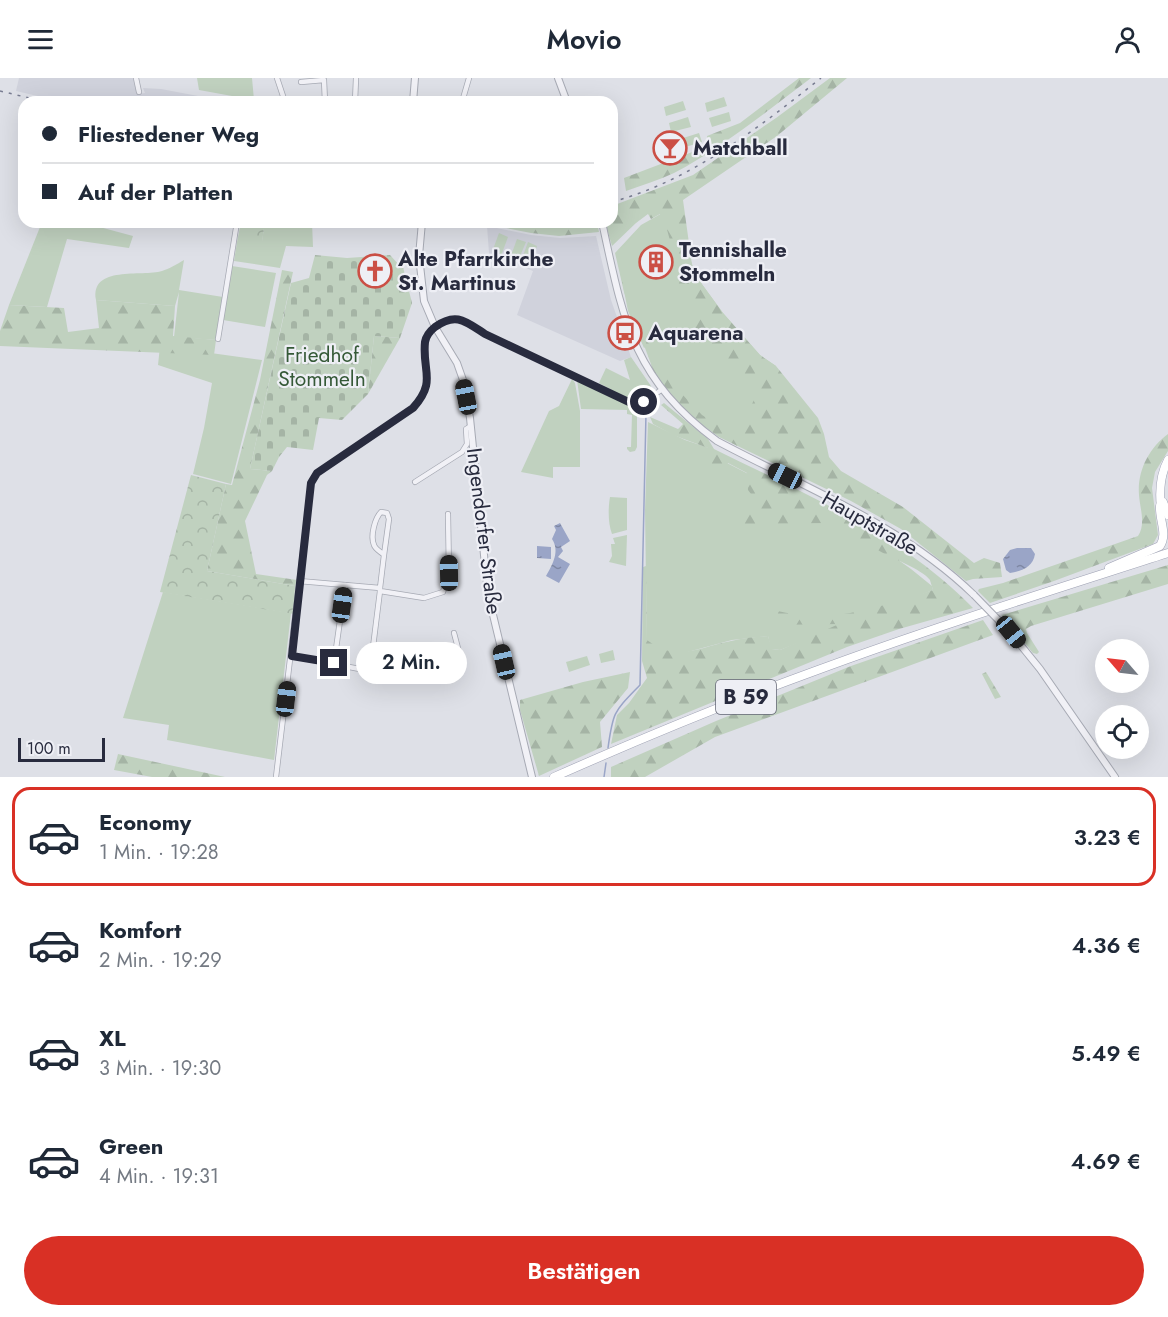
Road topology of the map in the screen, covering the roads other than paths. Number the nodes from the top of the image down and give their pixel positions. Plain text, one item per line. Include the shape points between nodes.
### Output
1 (136, 78) edge
2 (277, 78) edge
3 (356, 78) edge
4 (415, 78) edge
5 (469, 78) edge
6 (558, 78) edge
7 (302, 81) dead end
8 (139, 92) dead end
9 (283, 96) edge
10 (325, 96) edge
11 (355, 96) edge
12 (414, 96) edge
13 (464, 96) edge
14 (565, 96) edge
15 (236, 228) edge
16 (421, 228) edge
17 (603, 228) edge
18 (435, 327) junction
19 (218, 339) dead end
20 (661, 390) junction
21 (471, 426) junction
22 (1168, 460) edge
23 (415, 482) dead end
24 (1160, 502) junction
25 (448, 514) dead end
26 (1168, 515) edge
27 (1168, 536) edge
28 (1168, 553) edge
29 (384, 555) junction
30 (1089, 578) junction
31 (299, 581) junction
32 (345, 585) junction
33 (380, 589) junction
34 (454, 633) dead end
35 (292, 656) junction
36 (334, 663) junction
37 (370, 671) junction
38 (276, 777) edge
39 (532, 777) edge
40 (554, 777) edge
41 (1115, 777) edge

1 - 8 street
2 - 9 street
3 - 11 street
4 - 12 street
5 - 13 street
6 - 14 street
7 - 10 street via 324,80
15 - 19 street
16 - 18 street, Ingendorfer Straße via 422,288
17 - 20 street, Hauptstraße via 624,315 641,359
18 - 20 street via 455,318 465,321 633,404 644,402
18 - 21 street, Ingendorfer Straße via 460,370
18 - 31 street via 425,342 428,382 420,400 314,477
20 - 41 street, Hauptstraße, bridge via 717,441 873,521 939,565 1011,632
21 - 23 street, Ingendorfer Straße via 466,429 467,444 462,452
21 - 39 street, Ingendorfer Straße via 488,594
22 - 24 main road via 1162,473
24 - 26 main road
24 - 27 main road
24 - 30 main road via 1164,537 1160,546
25 - 33 street via 449,573 443,592 424,598
28 - 30 main road, B 59
29 - 29 street via 373,542 375,521 381,512 387,513 389,519
29 - 33 street
30 - 40 main road, B 59 via 825,667
31 - 32 street
31 - 35 street
32 - 33 street
32 - 36 street
33 - 37 street
34 - 37 street via 463,667 418,678
35 - 36 street
35 - 38 street
36 - 37 street

